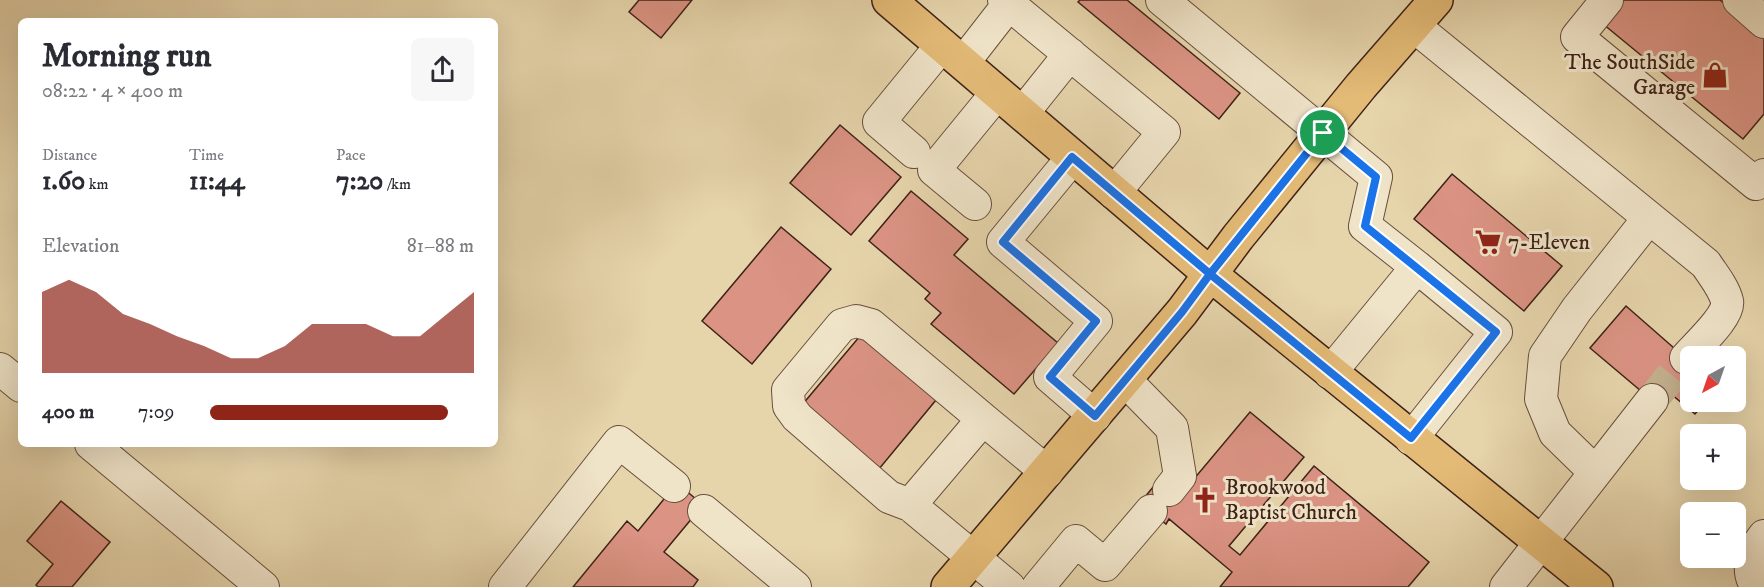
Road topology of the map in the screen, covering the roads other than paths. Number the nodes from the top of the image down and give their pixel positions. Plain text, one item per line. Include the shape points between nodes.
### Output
1 (889, 0) edge
2 (1162, 0) edge
3 (1607, 0) edge
4 (1738, 0) edge
5 (1008, 1) edge
6 (1422, 9) edge
7 (1764, 21) edge
8 (952, 54) junction
9 (1070, 54) junction
10 (997, 93) junction
11 (1022, 114) junction
12 (1323, 133) junction
13 (914, 152) dead end
14 (1072, 157) junction
15 (1764, 175) edge
16 (1114, 193) junction
17 (975, 204) dead end
18 (1649, 218) junction
19 (1417, 267) junction
20 (1210, 274) junction
21 (1697, 346) edge
22 (0, 369) edge
23 (1330, 373) junction
24 (1125, 380) junction
25 (18, 384) edge
26 (1652, 400) tunnel mouth
27 (1095, 416) junction
28 (982, 419) junction
29 (1411, 438) junction
30 (95, 447) edge
31 (1047, 472) junction
32 (1595, 472) junction
33 (674, 486) dead end
34 (910, 505) junction
35 (704, 511) dead end
36 (1764, 536) edge
37 (1539, 542) junction
38 (974, 557) junction
39 (263, 587) edge
40 (505, 587) edge
41 (795, 587) edge
42 (948, 587) edge
43 (1009, 587) edge
44 (1038, 587) edge
45 (1506, 587) edge
46 (1596, 587) edge
47 (1757, 587) edge

1 - 8 main road
2 - 12 street
3 - 15 street via 1577,37 1756,184
4 - 7 street
5 - 8 street
5 - 9 street
6 - 12 main road
6 - 18 street
8 - 10 main road
8 - 13 street via 879,122
9 - 11 street
9 - 16 street via 1164,132
10 - 11 main road
10 - 17 street via 934,171
11 - 14 main road
12 - 19 street via 1376,177 1365,226
12 - 20 main road
14 - 16 main road
14 - 27 street via 1003,242 1096,321 1050,377
16 - 20 main road
18 - 21 street via 1706,264 1728,303 1726,313
18 - 32 street via 1545,356 1541,399 1555,433
19 - 23 street
19 - 29 street via 1496,332
20 - 23 main road
20 - 24 main road
22 - 25 street
23 - 29 main road
24 - 27 main road
24 - 44 street via 1172,428 1180,476 1105,565 1076,542
26 - 32 street
27 - 31 main road
28 - 31 street
28 - 34 street
28 - 34 street via 871,325 856,321 842,325 788,390 789,406 889,497
29 - 37 main road
30 - 39 street
31 - 38 main road
32 - 37 street
33 - 40 street via 619,442
34 - 38 street
35 - 41 street
36 - 47 street via 1749,564
37 - 45 street
37 - 46 main road
38 - 42 main road
38 - 43 street

